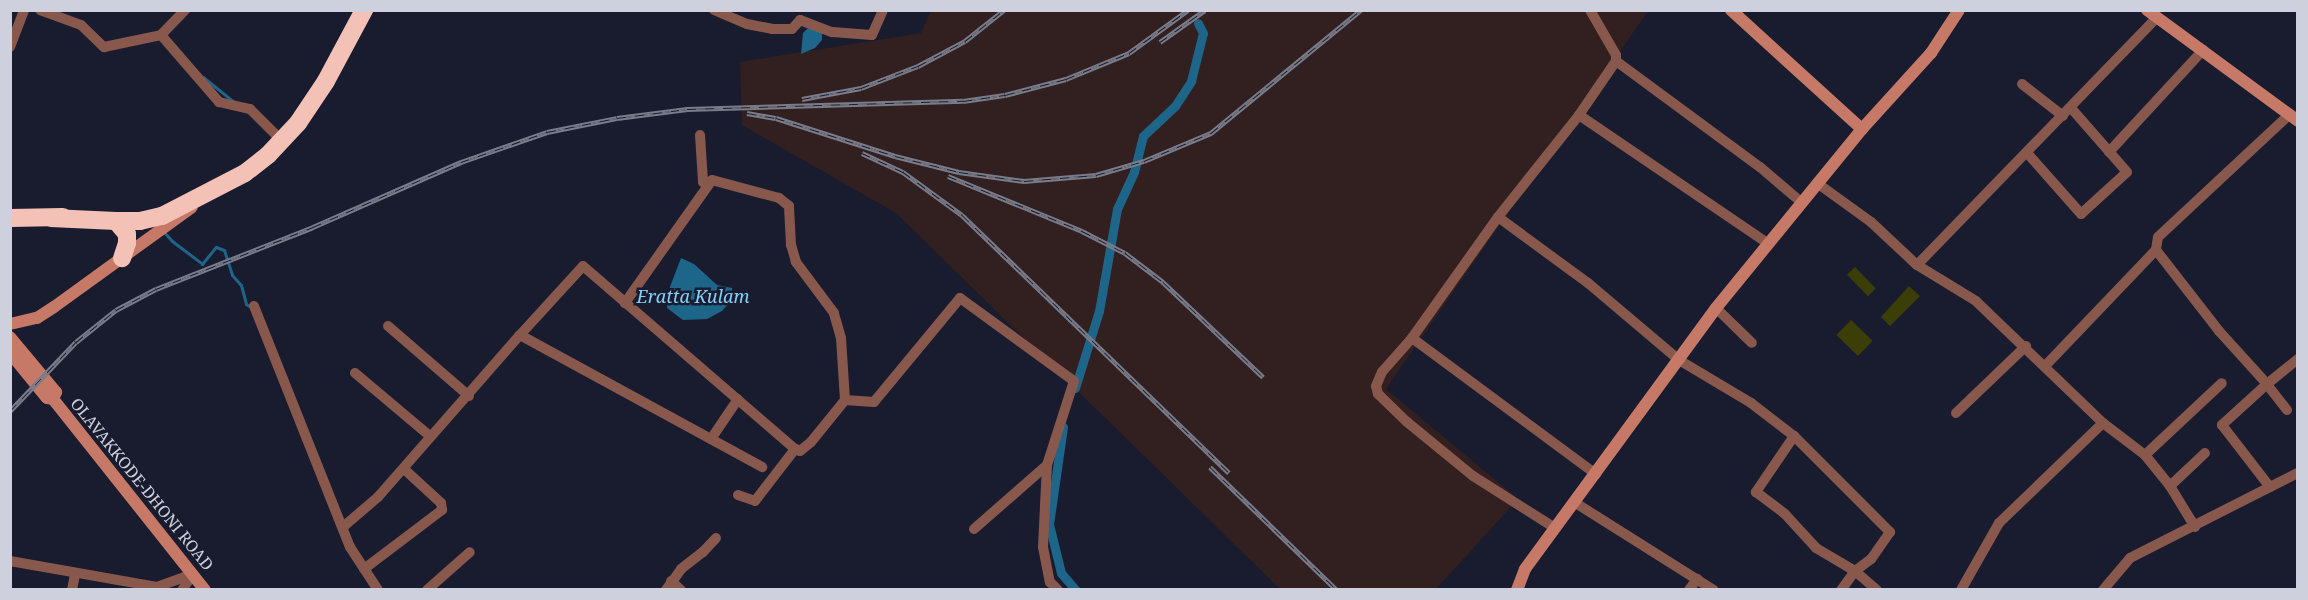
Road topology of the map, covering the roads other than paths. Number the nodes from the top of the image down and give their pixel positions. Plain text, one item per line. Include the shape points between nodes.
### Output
1 (24, 10) edge
2 (40, 10) edge
3 (185, 10) edge
4 (364, 10) edge
5 (714, 10) edge
6 (883, 10) edge
7 (1590, 10) edge
8 (1731, 10) edge
9 (1959, 10) edge
10 (2152, 14) edge
11 (161, 35) junction
12 (10, 47) edge
13 (2203, 50) junction
14 (1616, 60) junction
15 (2022, 84) dead end
16 (2067, 112) junction
17 (1579, 115) junction
18 (2294, 117) edge
19 (1862, 129) junction
20 (700, 135) dead end
21 (282, 141) junction
22 (2109, 152) junction
23 (2028, 154) junction
24 (709, 182) junction
25 (1816, 183) junction
26 (211, 192) junction
27 (1801, 202) junction
28 (1498, 217) junction
29 (10, 218) edge
30 (51, 218) junction
31 (116, 221) junction
32 (1767, 243) junction
33 (2156, 250) junction
34 (122, 258) junction
35 (1917, 265) junction
36 (625, 303) junction
37 (254, 306) dead end
38 (1716, 308) junction
39 (10, 324) edge
40 (388, 326) dead end
41 (520, 336) junction
42 (10, 337) edge
43 (1412, 338) junction
44 (1752, 343) dead end
45 (2026, 346) junction
46 (10, 353) edge
47 (2298, 358) edge
48 (1679, 360) junction
49 (2046, 365) junction
50 (355, 373) dead end
51 (2222, 382) dead end
52 (2268, 384) junction
53 (469, 396) junction
54 (53, 399) junction
55 (738, 399) junction
56 (845, 400) junction
57 (2287, 410) dead end
58 (1956, 413) dead end
59 (2103, 423) junction
60 (1794, 436) junction
61 (431, 437) junction
62 (711, 439) junction
63 (795, 449) junction
64 (2205, 453) dead end
65 (2145, 455) junction
66 (1047, 465) junction
67 (762, 467) dead end
68 (404, 469) junction
69 (2298, 473) edge
70 (1596, 474) junction
71 (2170, 486) junction
72 (2270, 487) junction
73 (738, 495) dead end
74 (1574, 502) junction
75 (343, 527) junction
76 (2195, 527) junction
77 (1555, 528) junction
78 (974, 529) dead end
79 (716, 537) dead end
80 (470, 552) dead end
81 (10, 561) edge
82 (364, 569) junction
83 (1855, 571) junction
84 (75, 574) junction
85 (193, 574) junction
86 (1697, 579) junction
87 (669, 585) edge
88 (72, 590) edge
89 (182, 590) edge
90 (205, 590) edge
91 (378, 590) edge
92 (427, 590) edge
93 (681, 590) edge
94 (1058, 590) edge
95 (1517, 590) edge
96 (1689, 590) edge
97 (1713, 590) edge
98 (1841, 590) edge
99 (1877, 590) edge
100 (1961, 590) edge
101 (2103, 590) edge

1 - 12 street
2 - 11 street via 81,25 104,47
3 - 11 street
4 - 21 highway via 326,81
5 - 6 street via 747,24 772,29 792,29 800,20 832,32 872,35
7 - 14 street
8 - 19 street
9 - 19 street via 1931,53
10 - 13 street
10 - 16 street
11 - 21 street via 219,102 250,109
13 - 18 street
13 - 22 street
14 - 17 street
14 - 27 street
15 - 16 street
16 - 22 street
16 - 23 street
17 - 28 street
17 - 32 street
18 - 33 street via 2158,237
19 - 25 street
20 - 24 street via 703,182
21 - 26 highway via 245,173
22 - 23 street via 2127,172 2081,214
23 - 35 street
24 - 36 street
24 - 56 street via 774,197 789,206 796,262 834,313 841,338
25 - 27 street
25 - 35 street via 1871,222
26 - 30 highway via 160,205
26 - 31 highway via 162,216
26 - 34 street
27 - 32 street
28 - 43 street
28 - 48 street via 1588,283
29 - 30 highway
30 - 31 highway
31 - 34 highway via 127,234
32 - 38 street
33 - 49 street
33 - 52 street via 2219,331
34 - 39 street via 54,308 37,318
35 - 45 street via 1976,301
36 - 41 street via 583,266
36 - 55 street
37 - 75 street
38 - 44 street
38 - 48 street
40 - 53 street
41 - 53 street
41 - 62 street
42 - 54 street, OLAVAKKODE-DHONI ROAD via 56,392
43 - 70 street
43 - 77 street via 1382,372 1376,386 1378,394 1473,476
45 - 49 street
45 - 58 street
46 - 54 street, OLAVAKKODE-DHONI ROAD via 47,398
47 - 52 street
48 - 60 street
48 - 70 street
49 - 59 street
50 - 61 street
51 - 65 street
52 - 57 street
52 - 72 street via 2222,425
53 - 61 street
54 - 85 street, OLAVAKKODE-DHONI ROAD
55 - 62 street
55 - 63 street
56 - 63 street via 810,442 800,451
56 - 66 street via 874,402 960,298 1074,381
59 - 65 street
59 - 100 street via 1999,523
60 - 83 street via 1889,530 1871,559
60 - 83 street via 1756,492 1785,514 1816,548
61 - 68 street
62 - 67 street
63 - 73 street via 756,501
64 - 71 street
65 - 71 street
66 - 78 street
66 - 94 street via 1043,547 1050,582
68 - 75 street
68 - 82 street via 441,503 442,510
69 - 72 street
70 - 74 street
71 - 76 street
72 - 76 street
74 - 77 street
74 - 86 street
75 - 82 street via 350,548
76 - 101 street via 2130,558
77 - 95 street via 1525,569
79 - 87 street via 681,568
80 - 92 street
81 - 84 street
82 - 91 street
83 - 98 street
83 - 99 street
84 - 85 street via 157,587
84 - 88 street
85 - 89 street
85 - 90 street, OLAVAKKODE-DHONI ROAD
86 - 96 street
86 - 97 street
87 - 93 street

